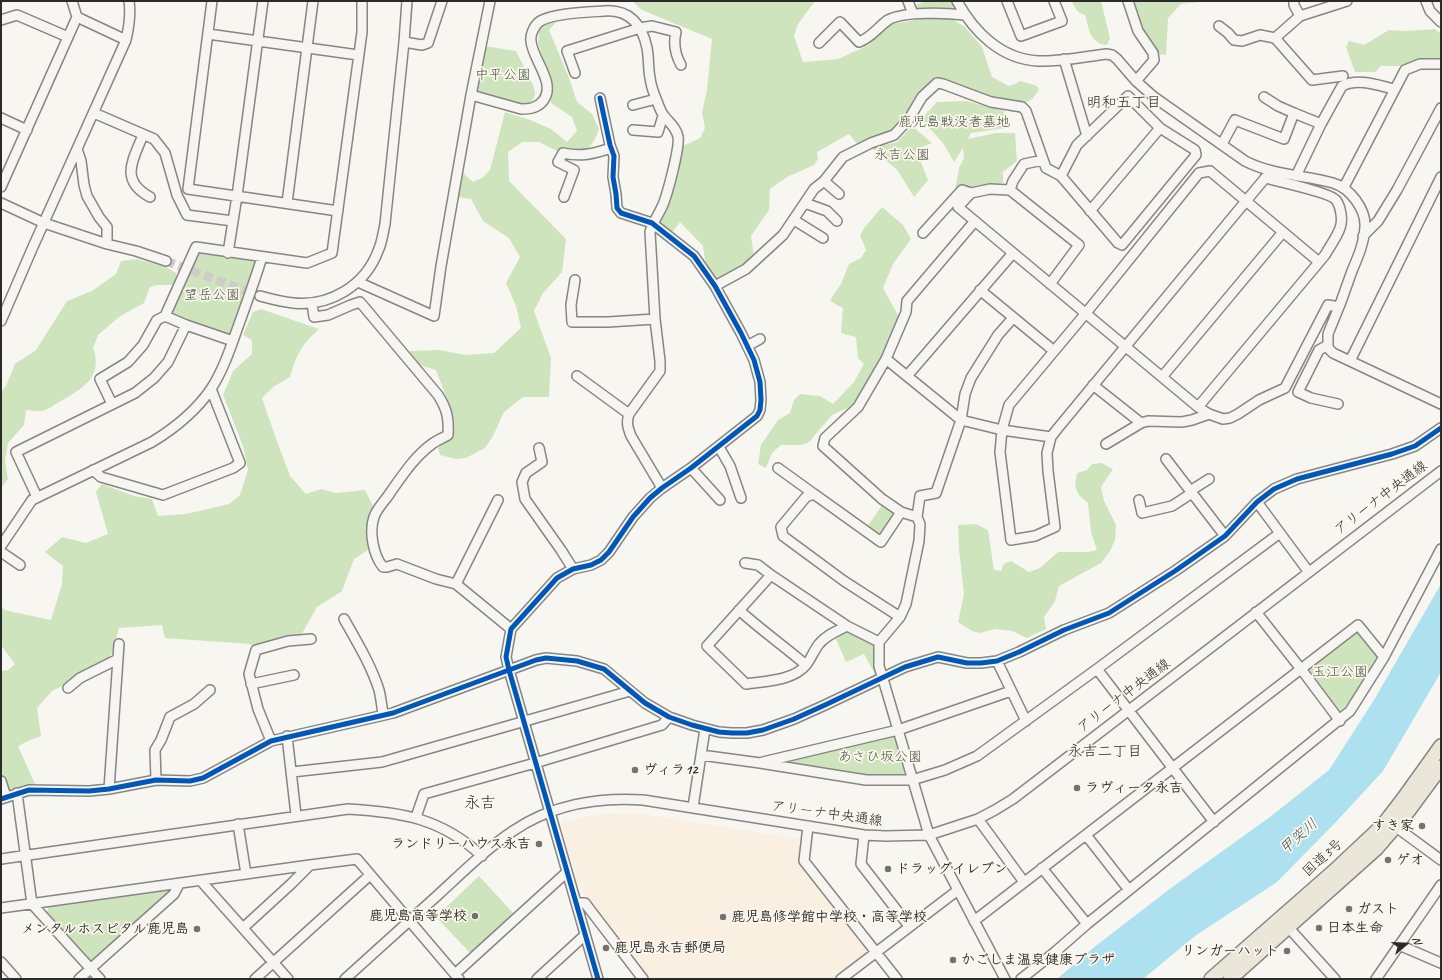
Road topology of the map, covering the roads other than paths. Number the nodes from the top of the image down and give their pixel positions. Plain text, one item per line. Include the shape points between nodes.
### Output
1 (72, 1) edge
2 (128, 1) edge
3 (212, 1) edge
4 (263, 1) edge
5 (313, 1) edge
6 (362, 1) edge
7 (407, 1) edge
8 (442, 1) edge
9 (490, 1) edge
10 (908, 1) edge
11 (957, 1) edge
12 (1007, 1) edge
13 (1054, 1) edge
14 (1128, 1) edge
15 (1294, 1) edge
16 (1347, 1) edge
17 (1426, 1) edge
18 (913, 14) junction
19 (965, 15) junction
20 (1300, 16) junction
21 (77, 17) junction
22 (1, 20) edge
23 (1441, 22) edge
24 (1219, 26) dead end
25 (640, 28) junction
26 (208, 34) junction
27 (68, 37) junction
28 (1275, 38) junction
29 (126, 40) junction
30 (257, 41) junction
31 (404, 42) junction
32 (819, 43) dead end
33 (308, 48) junction
34 (358, 55) junction
35 (1064, 59) junction
36 (1441, 64) edge
37 (681, 65) dead end
38 (575, 73) dead end
39 (1343, 76) dead end
40 (1136, 81) junction
41 (1394, 89) junction
42 (471, 95) junction
43 (1264, 97) dead end
44 (600, 98) dead end
45 (656, 99) junction
46 (634, 105) dead end
47 (1441, 108) edge
48 (94, 113) junction
49 (1294, 113) junction
50 (664, 116) junction
51 (1, 118) edge
52 (1321, 124) junction
53 (1160, 128) junction
54 (27, 130) junction
55 (633, 130) dead end
56 (143, 135) junction
57 (1087, 136) junction
58 (1222, 144) junction
59 (611, 148) junction
60 (77, 149) junction
61 (1043, 160) junction
62 (1271, 171) junction
63 (1061, 176) junction
64 (1296, 176) junction
65 (1441, 177) edge
66 (1265, 178) junction
67 (824, 181) junction
68 (1, 187) edge
69 (1344, 187) junction
70 (1010, 190) junction
71 (971, 193) junction
72 (839, 194) dead end
73 (237, 196) junction
74 (150, 197) dead end
75 (564, 197) dead end
76 (1246, 201) junction
77 (1, 203) edge
78 (287, 203) junction
79 (805, 203) junction
80 (338, 211) junction
81 (1090, 211) junction
82 (794, 220) junction
83 (233, 221) junction
84 (837, 221) dead end
85 (974, 221) junction
86 (44, 223) junction
87 (652, 223) junction
88 (1283, 232) junction
89 (923, 233) dead end
90 (1363, 236) junction
91 (823, 238) dead end
92 (107, 244) junction
93 (228, 253) junction
94 (1013, 253) junction
95 (262, 257) junction
96 (166, 261) tunnel mouth
97 (1319, 262) junction
98 (575, 280) dead end
99 (358, 282) junction
100 (1050, 284) junction
101 (714, 286) junction
102 (980, 290) junction
103 (260, 296) tunnel mouth
104 (312, 303) junction
105 (1339, 307) junction
106 (1086, 313) junction
107 (165, 316) junction
108 (1013, 318) junction
109 (655, 319) junction
110 (1, 321) edge
111 (186, 325) junction
112 (760, 339) dead end
113 (233, 341) junction
114 (1328, 345) junction
115 (747, 346) junction
116 (1125, 346) junction
117 (1054, 351) junction
118 (886, 358) junction
119 (1350, 362) junction
120 (577, 376) dead end
121 (907, 376) junction
122 (1162, 377) junction
123 (1093, 385) junction
124 (211, 389) junction
125 (112, 404) junction
126 (1338, 404) dead end
127 (1441, 404) edge
128 (1198, 407) junction
129 (629, 414) junction
130 (1209, 414) junction
131 (961, 420) junction
132 (1141, 423) junction
133 (1441, 428) edge
134 (1002, 430) junction
135 (1051, 437) junction
136 (1106, 444) dead end
137 (719, 446) junction
138 (539, 448) dead end
139 (1166, 459) dead end
140 (691, 468) junction
141 (778, 468) dead end
142 (94, 470) junction
143 (1441, 471) edge
144 (1209, 480) dead end
145 (662, 488) junction
146 (1191, 492) junction
147 (814, 494) junction
148 (37, 497) junction
149 (741, 498) dead end
150 (498, 500) dead end
151 (720, 500) dead end
152 (1139, 500) dead end
153 (1257, 502) junction
154 (901, 512) junction
155 (917, 517) junction
156 (1280, 533) junction
157 (1225, 536) junction
158 (1, 546) edge
159 (1441, 549) edge
160 (1, 552) edge
161 (745, 563) dead end
162 (20, 565) dead end
163 (573, 569) junction
164 (1308, 571) junction
165 (771, 575) junction
166 (456, 584) junction
167 (739, 610) junction
168 (1256, 612) junction
169 (900, 617) junction
170 (344, 619) dead end
171 (847, 626) junction
172 (511, 629) junction
173 (311, 639) dead end
174 (879, 642) junction
175 (119, 644) dead end
176 (1384, 657) junction
177 (118, 659) junction
178 (997, 661) junction
179 (806, 665) junction
180 (1098, 669) junction
181 (1301, 669) junction
182 (509, 670) junction
183 (294, 675) dead end
184 (883, 678) junction
185 (251, 684) junction
186 (68, 688) dead end
187 (210, 690) dead end
188 (630, 691) junction
189 (1011, 691) junction
190 (1129, 710) junction
191 (383, 715) junction
192 (669, 716) junction
193 (524, 721) junction
194 (1026, 721) junction
195 (1340, 721) junction
196 (705, 729) junction
197 (898, 730) junction
198 (287, 736) junction
199 (271, 741) junction
200 (1441, 746) edge
201 (701, 755) junction
202 (536, 763) junction
203 (760, 763) junction
204 (1441, 767) edge
205 (1172, 768) junction
206 (292, 772) junction
207 (156, 780) junction
208 (912, 780) junction
209 (1, 781) edge
210 (109, 789) junction
211 (17, 793) junction
212 (4, 798) edge
213 (693, 807) junction
214 (550, 813) junction
215 (296, 815) junction
216 (416, 817) junction
217 (978, 819) junction
218 (1214, 822) junction
219 (238, 824) junction
220 (808, 826) junction
221 (1396, 827) junction
222 (864, 835) junction
223 (929, 835) junction
224 (1086, 835) junction
225 (25, 856) junction
226 (482, 856) junction
227 (1, 859) edge
228 (1441, 860) edge
229 (310, 865) junction
230 (1042, 868) junction
231 (567, 872) junction
232 (246, 874) junction
233 (370, 875) junction
234 (201, 881) junction
235 (1024, 882) junction
236 (180, 884) junction
237 (1441, 886) edge
238 (958, 890) junction
239 (1129, 890) junction
240 (577, 903) junction
241 (32, 904) junction
242 (1, 908) edge
243 (410, 921) junction
244 (974, 921) junction
245 (1086, 924) junction
246 (909, 926) junction
247 (1288, 927) junction
248 (243, 928) junction
249 (585, 935) junction
250 (1399, 945) junction
251 (876, 952) junction
252 (1, 962) edge
253 (273, 962) junction
254 (1441, 963) edge
255 (90, 968) junction
256 (457, 976) edge
257 (16, 979) edge
258 (79, 979) edge
259 (100, 979) edge
260 (255, 979) edge
261 (288, 979) edge
262 (345, 979) edge
263 (536, 979) edge
264 (598, 979) edge
265 (643, 979) edge
266 (841, 979) edge
267 (897, 979) edge
268 (1005, 979) edge
269 (1021, 979) edge
270 (1211, 979) edge
271 (1230, 979) edge
272 (1335, 979) edge
273 (1376, 979) edge

1 - 21 street
2 - 29 street via 130,25
3 - 26 street
4 - 30 street
5 - 33 street
6 - 34 street via 362,32
7 - 31 street
8 - 31 street via 428,43 422,46
9 - 42 street
10 - 18 street
11 - 19 street
12 - 13 street via 1021,36 1062,21
14 - 40 street via 1138,31 1153,53 1154,60
15 - 20 street
16 - 20 street
17 - 23 street via 1430,11
18 - 19 street
18 - 32 street via 889,20 866,40 859,42 840,22
19 - 35 street via 993,46 1006,53 1037,61
20 - 28 street
21 - 27 street
21 - 29 street
22 - 27 street via 16,15
24 - 28 street via 1234,40 1242,41 1260,35
25 - 37 street via 652,26 676,32 674,43
25 - 38 street via 567,51
25 - 42 street via 630,16 620,12 550,17 537,23 531,41 547,83 545,98 539,105 527,109
25 - 45 street via 647,47 650,78
26 - 30 street
26 - 73 street via 188,189
27 - 54 street
28 - 39 street via 1312,80
29 - 48 street
30 - 33 street
30 - 73 street
31 - 99 street via 385,224 378,251
33 - 34 street
33 - 78 street
34 - 80 street
35 - 40 street via 1112,55
35 - 57 street
36 - 41 street via 1420,64 1405,70
40 - 58 street via 1154,97
41 - 52 street via 1359,82 1347,83 1342,86
41 - 69 street
42 - 99 street via 434,316
43 - 49 street
44 - 59 street
45 - 46 street
45 - 50 street
47 - 90 street via 1397,190 1378,221
48 - 56 street
48 - 60 street
49 - 52 street
49 - 58 street via 1284,139 1235,120
50 - 55 street via 658,132
50 - 87 street via 675,129 678,137 677,148 664,202
51 - 54 street
52 - 64 street
53 - 57 street via 1128,96
53 - 81 street
53 - 81 street via 1195,150 1196,155 1122,245
54 - 68 street
56 - 74 street via 132,164 131,175 140,191
56 - 83 street via 154,140 165,153 177,195 188,215
57 - 63 street via 1077,145
58 - 62 street via 1245,161
59 - 75 street via 576,156 562,153 558,162 574,170
59 - 87 street via 614,156 613,177 617,208 621,214
60 - 86 street
60 - 92 street via 87,196 107,226
61 - 63 street via 1046,168
61 - 67 street via 1026,111 1022,107 991,102 936,83 922,97 909,119 894,135 843,157
61 - 70 street via 1024,164
62 - 64 street
62 - 66 street
63 - 81 street
64 - 69 street
65 - 119 street
66 - 76 street
66 - 97 street via 1317,192 1336,200 1342,217 1341,227
67 - 72 street
67 - 79 street via 814,189
69 - 90 street via 1361,209 1365,227
70 - 71 street via 990,189
70 - 100 street via 1079,245
71 - 85 street via 958,207
71 - 89 street via 962,190
73 - 78 street
73 - 83 street
76 - 88 street
76 - 106 street via 1210,171 1199,173
76 - 116 street
77 - 86 street
78 - 80 street
79 - 82 street
79 - 84 street via 827,211
80 - 95 street via 332,253 307,263
82 - 91 street
82 - 101 street via 783,235 746,269
83 - 93 street
85 - 94 street
85 - 118 street via 907,302 906,312
86 - 92 street
86 - 110 street
87 - 101 street via 694,256
87 - 109 street via 650,232
88 - 97 street
88 - 122 street
90 - 105 street via 1362,247
92 - 96 street
93 - 95 street
93 - 107 street via 196,247
94 - 100 street
94 - 102 street
95 - 113 street
97 - 128 street
98 - 109 street via 571,304 572,322
99 - 104 street via 342,294
100 - 106 street
101 - 115 street
102 - 108 street
102 - 121 street
103 - 104 street via 294,304
104 - 166 street via 314,317 328,315 360,302 445,406 449,422 448,435 432,443 420,454 380,506 374,517 372,540 378,561 383,566 396,564
105 - 114 street via 1328,334
105 - 130 street via 1328,305 1285,388 1230,418 1223,419
106 - 116 street
106 - 117 street
107 - 111 street
107 - 125 street via 157,320 143,345 128,362 100,379
108 - 117 street
108 - 131 street via 998,335 971,378 965,394
109 - 129 street via 660,371
111 - 113 street
111 - 125 street via 168,362 154,378 135,393
112 - 115 street
113 - 124 street via 223,368
114 - 119 street via 1333,353
114 - 126 street via 1319,350 1298,392 1311,398
115 - 137 street via 760,382 760,410 757,416
116 - 122 street
116 - 123 street
117 - 134 street via 1009,405
118 - 121 street
118 - 154 street via 858,407 825,438 823,446
119 - 127 street
120 - 129 street
121 - 131 street
122 - 128 street
123 - 132 street
123 - 135 street
124 - 142 street via 186,418 168,432
124 - 142 street via 240,463 233,468 163,496 101,477
125 - 148 street via 16,452
128 - 130 street
129 - 145 street via 627,427 631,436
130 - 132 street via 1187,421
131 - 134 street
131 - 155 street via 936,493 920,496
132 - 136 street
133 - 153 street via 1414,446 1297,479 1274,489
134 - 135 street
134 - 135 street via 1000,452 1011,540 1035,536 1055,527 1047,453
137 - 140 street
137 - 149 street via 730,466
138 - 163 street via 542,462 526,473 522,482 525,499
139 - 146 street
140 - 145 street
140 - 151 street
141 - 147 street
142 - 148 street
143 - 164 street, アリーナ中央通線
144 - 146 street
145 - 163 street via 633,517 610,552 591,565
146 - 152 street via 1172,506 1142,513
146 - 157 street
147 - 154 street via 881,542
147 - 169 street via 806,497 781,527 783,536 844,581
148 - 158 street via 32,500
150 - 166 street
153 - 156 street
153 - 157 street
154 - 155 street
155 - 169 street via 920,524 919,541 906,604
156 - 164 street
156 - 180 street
157 - 178 street via 1110,613 1064,630
159 - 176 street
160 - 162 street
161 - 165 street via 758,565
163 - 172 street via 557,578
164 - 168 street, アリーナ中央通線
165 - 167 street
165 - 171 street
166 - 172 street
167 - 179 street
167 - 179 street via 707,646 746,684 779,679
168 - 181 street
168 - 190 street, アリーナ中央通線
169 - 174 street
170 - 191 street via 375,680
171 - 174 street
171 - 179 street via 827,636
172 - 182 street via 506,657
173 - 185 street via 288,641 256,650 249,674
174 - 184 street via 879,666
175 - 177 street
176 - 181 street via 1358,625
176 - 195 street via 1357,702
177 - 186 street via 80,678
177 - 210 street
178 - 184 street via 967,663 938,657 905,667
178 - 189 street
180 - 190 street
180 - 194 street
181 - 195 street
181 - 205 street
182 - 188 street via 546,658 577,661 604,669
182 - 191 street
182 - 193 street
183 - 185 street
184 - 196 street via 763,730 732,733
184 - 197 street
185 - 199 street
187 - 207 street via 194,704 170,717 156,750
188 - 192 street via 645,703
188 - 193 street
189 - 194 street
189 - 197 street
190 - 205 street
190 - 217 street, アリーナ中央通線 via 1013,798
191 - 198 street
192 - 196 street
192 - 202 street via 662,725
193 - 202 street
193 - 206 street via 382,762
194 - 208 street via 977,756 945,770
195 - 218 street
196 - 201 street
197 - 203 street
197 - 208 street
198 - 199 street
198 - 206 street
199 - 207 street via 203,778 190,781
200 - 270 highway, 国道3号 via 1382,825 1333,872
201 - 203 street
201 - 213 street
202 - 214 street
202 - 216 street via 424,794
203 - 208 street via 866,780
204 - 221 highway, 国道3号
205 - 218 street
205 - 224 street
206 - 215 street
207 - 210 street
208 - 223 street
209 - 212 street
210 - 211 street
211 - 212 street
211 - 225 street
213 - 214 street, アリーナ中央通線 via 624,799 589,802 563,807
213 - 220 street, アリーナ中央通線
214 - 226 street, アリーナ中央通線 via 514,830
214 - 231 street
215 - 216 street via 348,808
215 - 219 street
216 - 226 street via 452,833
217 - 223 street, アリーナ中央通線
217 - 235 street
218 - 239 street
219 - 225 street
219 - 232 street
220 - 222 street, アリーナ中央通線
220 - 251 street via 804,860
221 - 228 street
221 - 247 highway, 国道3号 via 1376,849
222 - 223 street, アリーナ中央通線
222 - 246 street via 861,864
223 - 238 street
224 - 230 street
224 - 239 street
225 - 227 street
225 - 241 street
226 - 243 street, アリーナ中央通線
229 - 232 street
229 - 233 street via 357,860
229 - 248 street
230 - 235 street
230 - 245 street
231 - 240 street
231 - 256 street
232 - 234 street
233 - 243 street
233 - 253 street
234 - 236 street
234 - 248 street
235 - 244 street
236 - 241 street
236 - 255 street via 174,894
237 - 250 street
238 - 244 street
238 - 246 street
239 - 245 street
240 - 249 street
240 - 265 street via 585,903
241 - 242 street
241 - 255 street
243 - 256 street
243 - 262 street, アリーナ中央通線
244 - 268 street
245 - 269 street
246 - 251 street
247 - 271 highway, 国道3号
247 - 272 street
248 - 253 street
249 - 263 street
249 - 264 street
250 - 254 street
250 - 273 street
251 - 266 street
251 - 267 street
252 - 257 street
253 - 260 street
253 - 261 street
255 - 258 street
255 - 259 street

